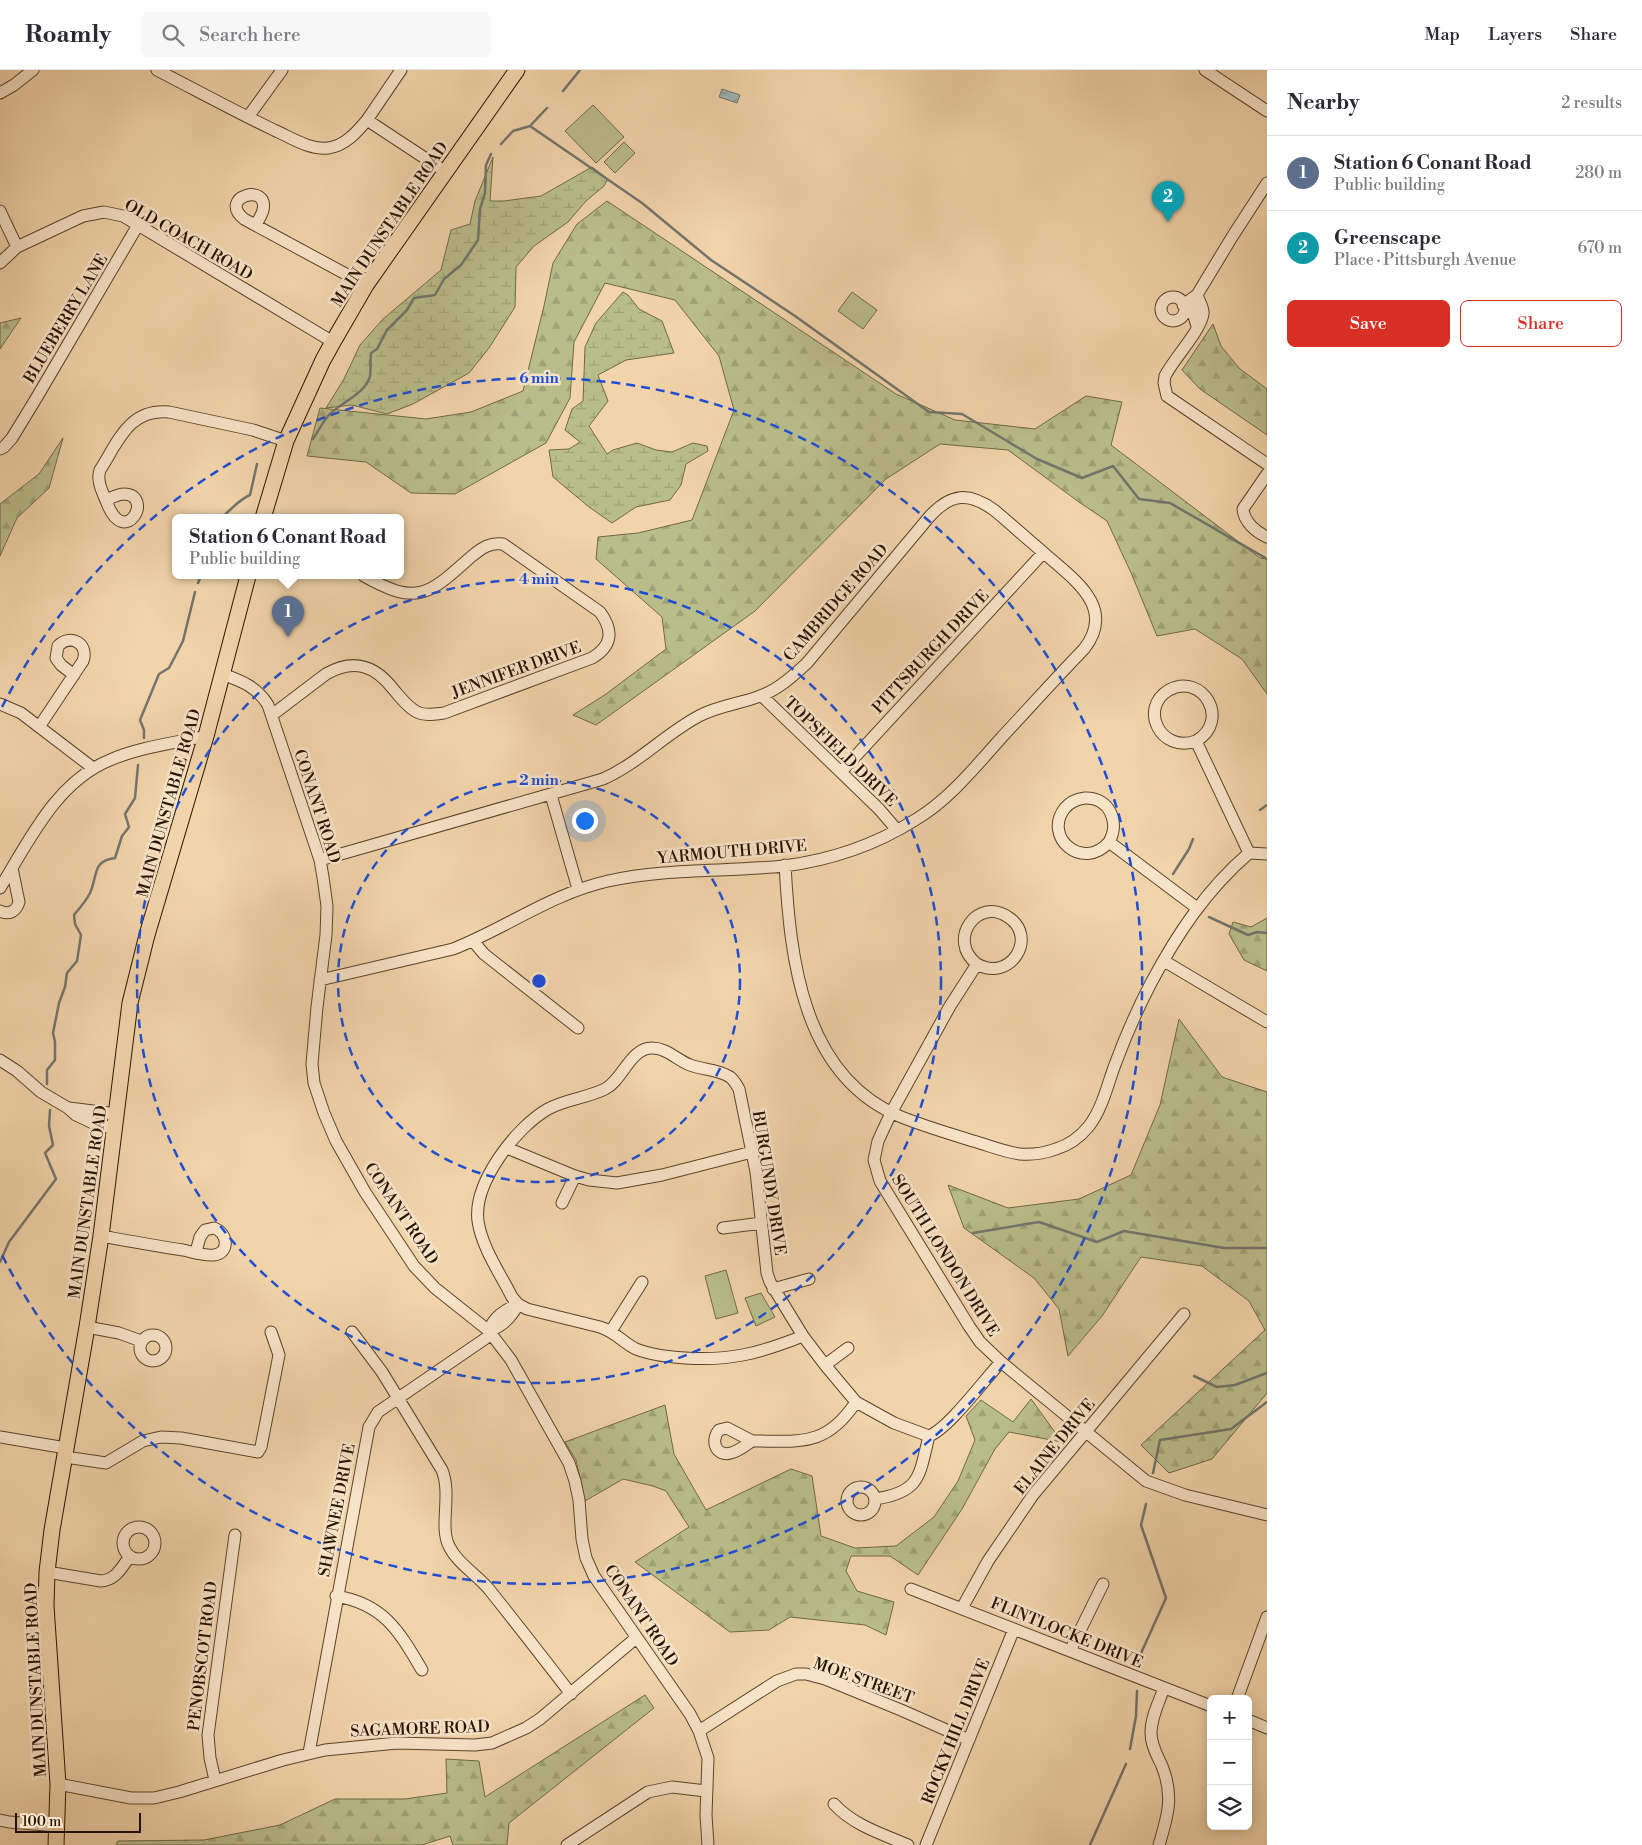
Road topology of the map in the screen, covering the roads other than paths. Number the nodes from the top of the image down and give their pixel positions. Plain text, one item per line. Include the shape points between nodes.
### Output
1 (33, 70) edge
2 (159, 70) edge
3 (282, 70) edge
4 (401, 70) edge
5 (517, 70) edge
6 (1205, 70) edge
7 (0, 93) edge
8 (1267, 111) edge
9 (248, 117) junction
10 (367, 120) junction
11 (446, 172) junction
12 (1267, 183) edge
13 (0, 211) edge
14 (138, 225) junction
15 (256, 225) dead end
16 (17, 247) junction
17 (0, 263) edge
18 (366, 285) junction
19 (1197, 295) junction
20 (1184, 305) dead end
21 (333, 342) junction
22 (286, 441) junction
23 (0, 449) edge
24 (1267, 464) edge
25 (1267, 474) edge
26 (106, 500) dead end
27 (264, 514) edge
28 (1267, 537) edge
29 (1043, 552) junction
30 (247, 579) edge
31 (370, 579) edge
32 (222, 674) junction
33 (74, 675) dead end
34 (762, 696) junction
35 (0, 704) edge
36 (272, 715) junction
37 (39, 727) junction
38 (206, 736) junction
39 (1196, 741) junction
40 (93, 768) junction
41 (841, 772) junction
42 (551, 794) junction
43 (896, 830) junction
44 (1109, 842) junction
45 (1249, 853) junction
46 (1267, 854) edge
47 (320, 860) junction
48 (786, 866) junction
49 (12, 868) junction
50 (0, 888) edge
51 (578, 889) junction
52 (1197, 908) junction
53 (0, 911) edge
54 (473, 941) junction
55 (1164, 961) junction
56 (977, 964) junction
57 (320, 980) junction
58 (1267, 1022) edge
59 (578, 1028) dead end
60 (0, 1060) edge
61 (891, 1113) junction
62 (116, 1121) junction
63 (507, 1148) junction
64 (752, 1152) junction
65 (575, 1176) junction
66 (562, 1202) dead end
67 (762, 1223) junction
68 (723, 1228) dead end
69 (102, 1236) junction
70 (196, 1252) dead end
71 (809, 1279) dead end
72 (642, 1282) dead end
73 (773, 1289) junction
74 (518, 1304) junction
75 (1184, 1314) dead end
76 (87, 1327) junction
77 (611, 1330) junction
78 (271, 1332) dead end
79 (352, 1332) dead end
80 (491, 1333) junction
81 (804, 1336) junction
82 (141, 1341) dead end
83 (848, 1348) dead end
84 (1001, 1362) junction
85 (825, 1365) junction
86 (398, 1398) junction
87 (856, 1402) junction
88 (1086, 1432) junction
89 (929, 1436) junction
90 (0, 1437) edge
91 (752, 1441) dead end
92 (65, 1453) junction
93 (875, 1499) dead end
94 (1267, 1515) edge
95 (235, 1535) dead end
96 (130, 1556) dead end
97 (47, 1572) junction
98 (1103, 1584) dead end
99 (911, 1589) dead end
100 (336, 1596) junction
101 (962, 1608) junction
102 (1267, 1617) edge
103 (1014, 1629) junction
104 (636, 1638) junction
105 (1070, 1651) junction
106 (422, 1670) dead end
107 (1164, 1688) junction
108 (572, 1694) junction
109 (1238, 1695) edge
110 (1207, 1704) edge
111 (1252, 1722) edge
112 (1267, 1728) edge
113 (699, 1731) junction
114 (969, 1740) junction
115 (309, 1753) junction
116 (215, 1780) junction
117 (58, 1784) junction
118 (706, 1791) junction
119 (834, 1804) dead end
120 (0, 1820) edge
121 (58, 1826) junction
122 (56, 1845) edge
123 (567, 1845) edge
124 (708, 1845) edge
125 (908, 1845) edge
126 (926, 1845) edge
127 (1158, 1845) edge

1 - 7 street
2 - 9 street
3 - 9 street
4 - 10 street
5 - 11 main road, MAIN DUNSTABLE ROAD
6 - 8 street
9 - 10 street via 302,143 323,148 351,138
10 - 11 street
11 - 18 main road, MAIN DUNSTABLE ROAD
12 - 19 street
13 - 16 street
14 - 16 street, OLD COACH ROAD via 114,213 96,212
14 - 21 street, OLD COACH ROAD
14 - 23 street, BLUEBERRY LANE via 12,438
15 - 18 street
16 - 17 street, OLD COACH ROAD
18 - 21 main road, MAIN DUNSTABLE ROAD
19 - 20 street
19 - 24 street via 1203,315 1165,376 1167,396
21 - 22 main road, MAIN DUNSTABLE ROAD
22 - 26 street via 253,430 169,412 144,414 125,430 100,470 99,482
22 - 27 main road, MAIN DUNSTABLE ROAD
25 - 28 street via 1244,509 1244,515 1253,528
29 - 34 street, CAMBRIDGE ROAD via 984,502 964,497 946,502 924,523 807,663
29 - 41 street, PITTSBURGH DRIVE
29 - 43 street, YARMOUTH DRIVE via 1081,586 1093,603 1096,622 1091,640 962,782 929,810
30 - 32 main road, MAIN DUNSTABLE ROAD
31 - 36 street, JENNIFER DRIVE via 400,593 419,594 435,587 480,549 489,544 503,544 600,612 608,625 608,640 606,647 592,658 444,713 416,711 377,672 354,665 334,669
32 - 36 street, CONANT ROAD via 256,690
32 - 38 main road, MAIN DUNSTABLE ROAD
33 - 37 street
34 - 41 street, TOPSFIELD DRIVE
34 - 42 street, CAMBRIDGE ROAD via 700,716 639,760 603,780
35 - 37 street via 21,713
36 - 47 street, CONANT ROAD
37 - 40 street
38 - 40 street via 132,752
38 - 62 main road, MAIN DUNSTABLE ROAD via 137,972 126,1032
39 - 39 street via 1207,733 1211,725 1213,716 1209,702 1192,688 1183,686 1169,690 1155,710 1158,729 1177,743
39 - 45 street
40 - 49 street via 47,812
41 - 43 street, TOPSFIELD DRIVE
42 - 47 street, CAMBRIDGE ROAD
42 - 51 street
43 - 48 street, YARMOUTH DRIVE via 836,856
44 - 44 street via 1103,849 1090,854 1072,850 1062,840 1059,831 1064,810 1084,798 1105,805 1114,820
44 - 52 street
45 - 46 street
45 - 52 street
47 - 57 street, CONANT ROAD via 327,906
48 - 51 street, YARMOUTH DRIVE via 658,873
48 - 61 street via 798,978 809,1016 847,1081
49 - 50 street
49 - 53 street via 20,902 12,912
51 - 54 street, YARMOUTH DRIVE via 534,908
52 - 55 street
54 - 57 street, YARMOUTH DRIVE via 435,954
54 - 59 street via 484,954
55 - 58 street
55 - 61 street via 1132,1023 1097,1114 1075,1140 1039,1154 1019,1154
56 - 56 street via 967,953 964,943 969,925 984,913 1008,916 1020,935 1016,956 998,968
56 - 61 street, SOUTH LONDON DRIVE
57 - 80 street, CONANT ROAD via 313,1074 336,1140 365,1192 414,1266 435,1288
60 - 62 street via 68,1108
61 - 84 street, SOUTH LONDON DRIVE via 875,1153 875,1168 880,1181 968,1326
62 - 69 main road, MAIN DUNSTABLE ROAD
63 - 64 street, BURGUNDY DRIVE via 524,1126 538,1115 562,1102 608,1087 640,1051 653,1048 666,1051 690,1066 722,1073 735,1082
63 - 65 street
63 - 74 street, BURGUNDY DRIVE via 495,1164 483,1191 478,1221 491,1256
64 - 65 street via 628,1182 603,1182
64 - 67 street, BURGUNDY DRIVE
65 - 66 street
67 - 68 street
67 - 73 street, BURGUNDY DRIVE via 767,1273
69 - 70 street
69 - 76 main road, MAIN DUNSTABLE ROAD
71 - 73 street
72 - 77 street
73 - 81 street, BURGUNDY DRIVE
74 - 77 street via 533,1311
74 - 80 street via 513,1315
75 - 88 street, ELAINE DRIVE
76 - 82 street via 126,1334
76 - 92 main road, MAIN DUNSTABLE ROAD
77 - 81 street via 629,1345 645,1351 713,1359 756,1353
78 - 92 street via 279,1355 258,1452 161,1437 143,1441 106,1462
79 - 86 street
80 - 86 street, SHAWNEE DRIVE
80 - 104 street, CONANT ROAD via 569,1463 579,1500 586,1558 594,1576
81 - 85 street, BURGUNDY DRIVE
83 - 85 street
84 - 88 street, SOUTH LONDON DRIVE
84 - 89 street via 949,1421
85 - 87 street, BURGUNDY DRIVE
86 - 100 street, SHAWNEE DRIVE via 374,1417 367,1432
86 - 108 street via 445,1478 445,1532 449,1547 487,1587
87 - 89 street, BURGUNDY DRIVE via 894,1423
87 - 91 street via 842,1420 818,1438
88 - 94 street, SOUTH LONDON DRIVE via 1136,1474 1156,1486
88 - 101 street, ELAINE DRIVE via 1016,1519 976,1580
89 - 93 street via 923,1463 912,1485 899,1494
90 - 92 street
92 - 97 main road, MAIN DUNSTABLE ROAD
95 - 116 street, PENOBSCOT ROAD via 209,1726 208,1747
96 - 97 street via 108,1580
97 - 117 main road, MAIN DUNSTABLE ROAD via 46,1606
98 - 105 street
99 - 101 street, FLINTLOCKE DRIVE
100 - 106 street via 358,1601 382,1615 402,1636
100 - 115 street, SHAWNEE DRIVE
101 - 103 street, FLINTLOCKE DRIVE
102 - 109 street
103 - 105 street, FLINTLOCKE DRIVE
103 - 114 street, ROCKY HILL DRIVE
104 - 108 street, SAGAMORE ROAD
104 - 113 street, CONANT ROAD via 672,1686
105 - 107 street, FLINTLOCKE DRIVE
107 - 110 street, FLINTLOCKE DRIVE
107 - 127 street via 1150,1730 1170,1798
108 - 115 street, SAGAMORE ROAD via 526,1728 492,1743 397,1743
111 - 112 street
113 - 114 street, MOE STREET via 777,1681 806,1674 902,1710
113 - 118 street, CONANT ROAD via 708,1758
114 - 126 street, ROCKY HILL DRIVE
115 - 116 street, SAGAMORE ROAD
116 - 117 street, SAGAMORE ROAD via 166,1795 143,1798
117 - 121 main road, MAIN DUNSTABLE ROAD
118 - 123 street via 672,1787 648,1792
118 - 124 street, CONANT ROAD
119 - 125 street via 852,1820
120 - 121 street
121 - 122 main road, MAIN DUNSTABLE ROAD

